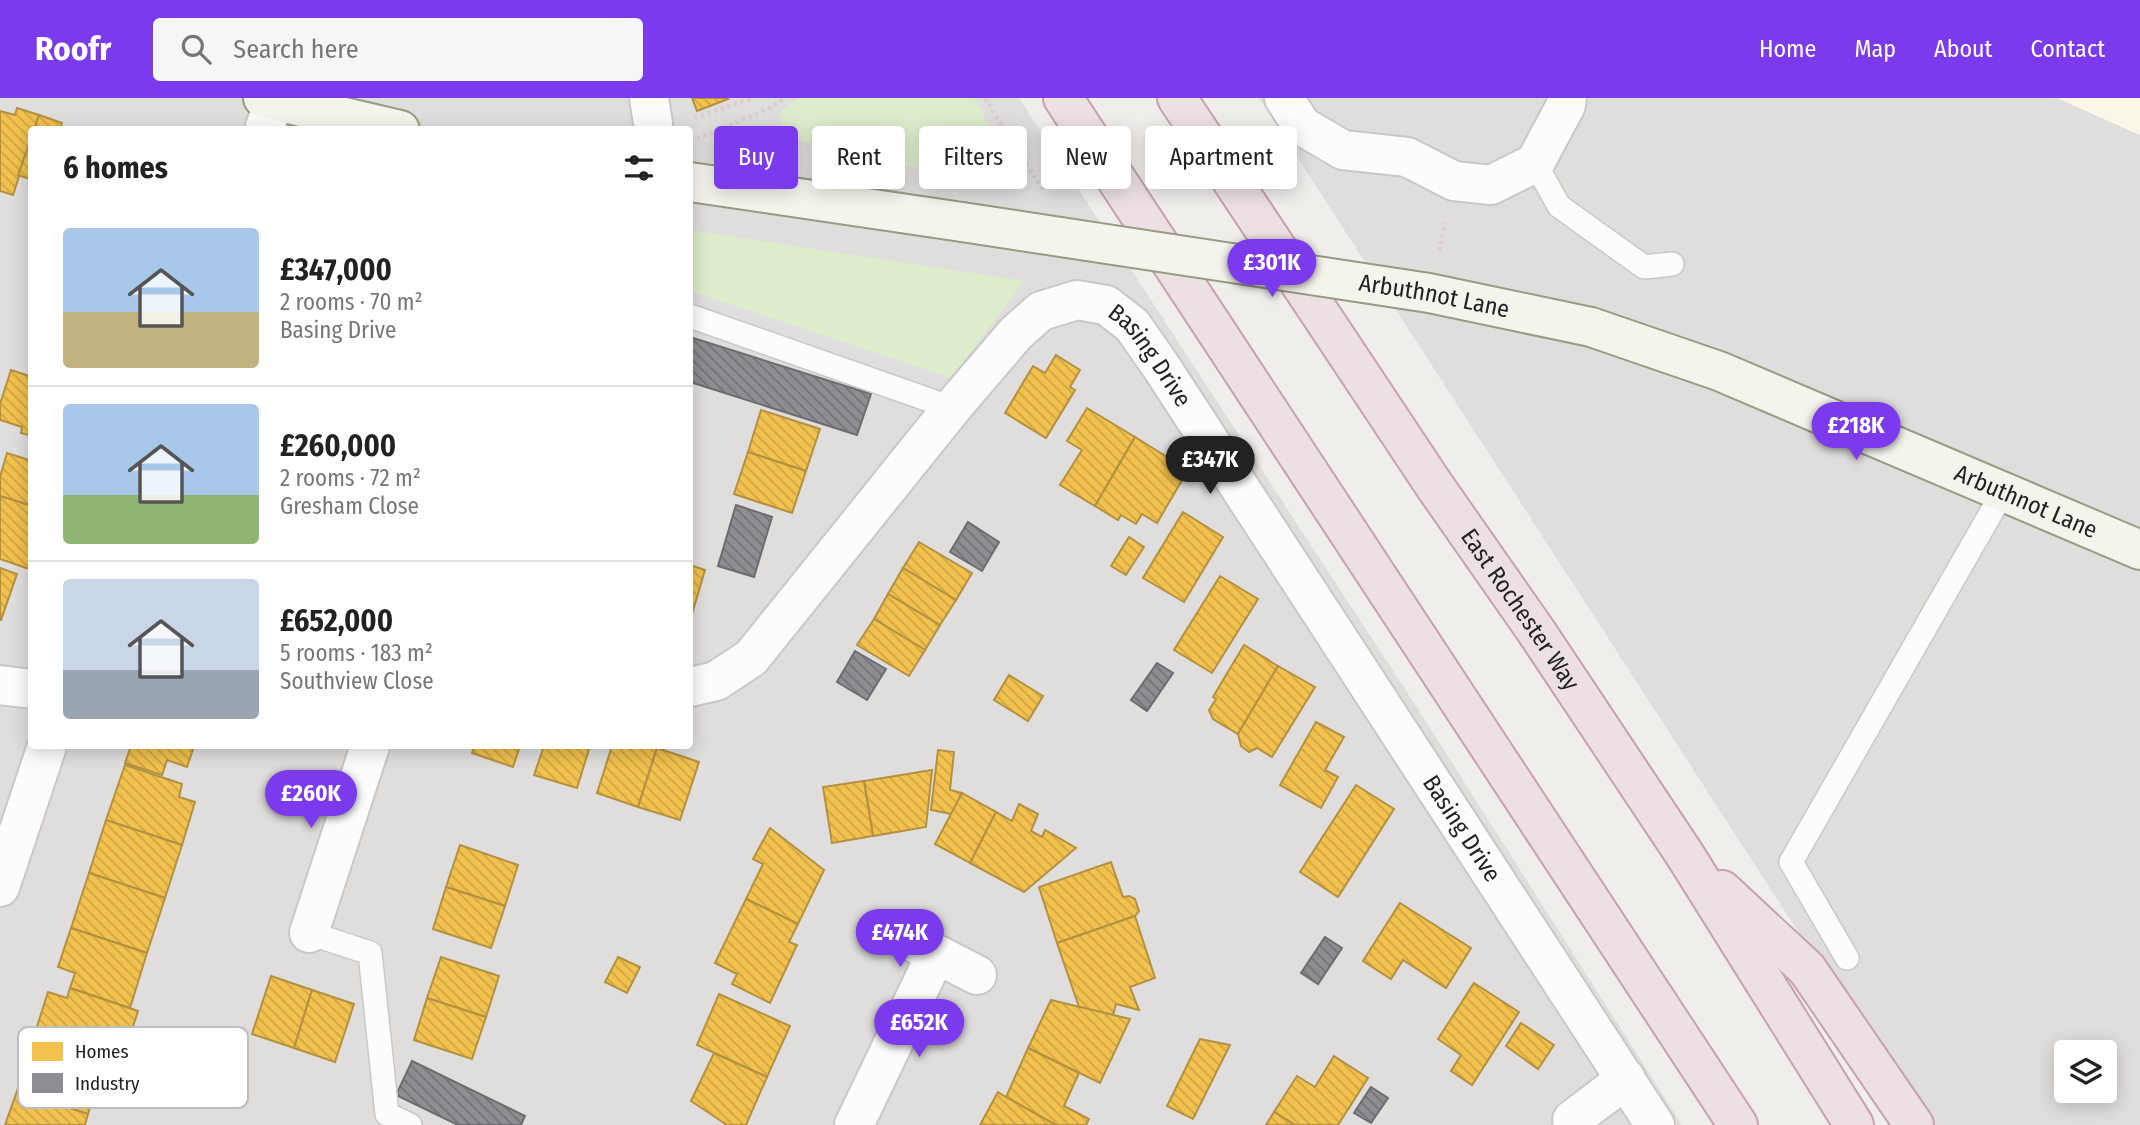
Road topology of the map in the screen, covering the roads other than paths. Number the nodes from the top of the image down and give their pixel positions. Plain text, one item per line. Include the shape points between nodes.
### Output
1 (1063, 98) edge
2 (1177, 98) edge
3 (1284, 98) edge
4 (1567, 98) edge
5 (267, 109) edge
6 (375, 126) edge
7 (1535, 163) junction
8 (693, 182) edge
9 (1672, 264) dead end
10 (693, 317) edge
11 (952, 408) junction
12 (2003, 492) junction
13 (2140, 550) edge
14 (0, 685) edge
15 (693, 686) edge
16 (28, 688) edge
17 (46, 749) edge
18 (369, 749) edge
19 (1685, 855) junction
20 (0, 887) edge
21 (891, 931) dead end
22 (309, 933) joint
23 (936, 954) junction
24 (1847, 958) dead end
25 (977, 975) dead end
26 (1626, 1079) junction
27 (1572, 1120) dead end
28 (410, 1125) edge
29 (854, 1125) edge
30 (1655, 1125) edge
31 (1738, 1125) edge
32 (1854, 1125) edge
33 (1914, 1125) edge

1 - 31 highway
2 - 19 highway, East Rochester Way
3 - 7 street via 1302,126 1343,150 1407,157 1454,181 1491,185
4 - 7 street
5 - 6 street
7 - 9 lane via 1559,206 1644,267
8 - 12 street, Arbuthnot Lane, bridge via 1429,293 1591,327 1719,371
10 - 11 lane
11 - 15 street, Basing Drive via 751,658 716,681
11 - 26 street, Basing Drive via 1016,333 1041,312 1077,300 1106,305 1132,325
12 - 13 street, Arbuthnot Lane
12 - 24 lane via 1791,862
14 - 16 street
17 - 20 street
18 - 22 street
19 - 32 highway, East Rochester Way
19 - 33 highway via 1807,969
21 - 23 street
22 - 28 lane via 370,953 387,1114
23 - 25 street
23 - 29 street
26 - 27 street
26 - 30 street, Basing Drive

